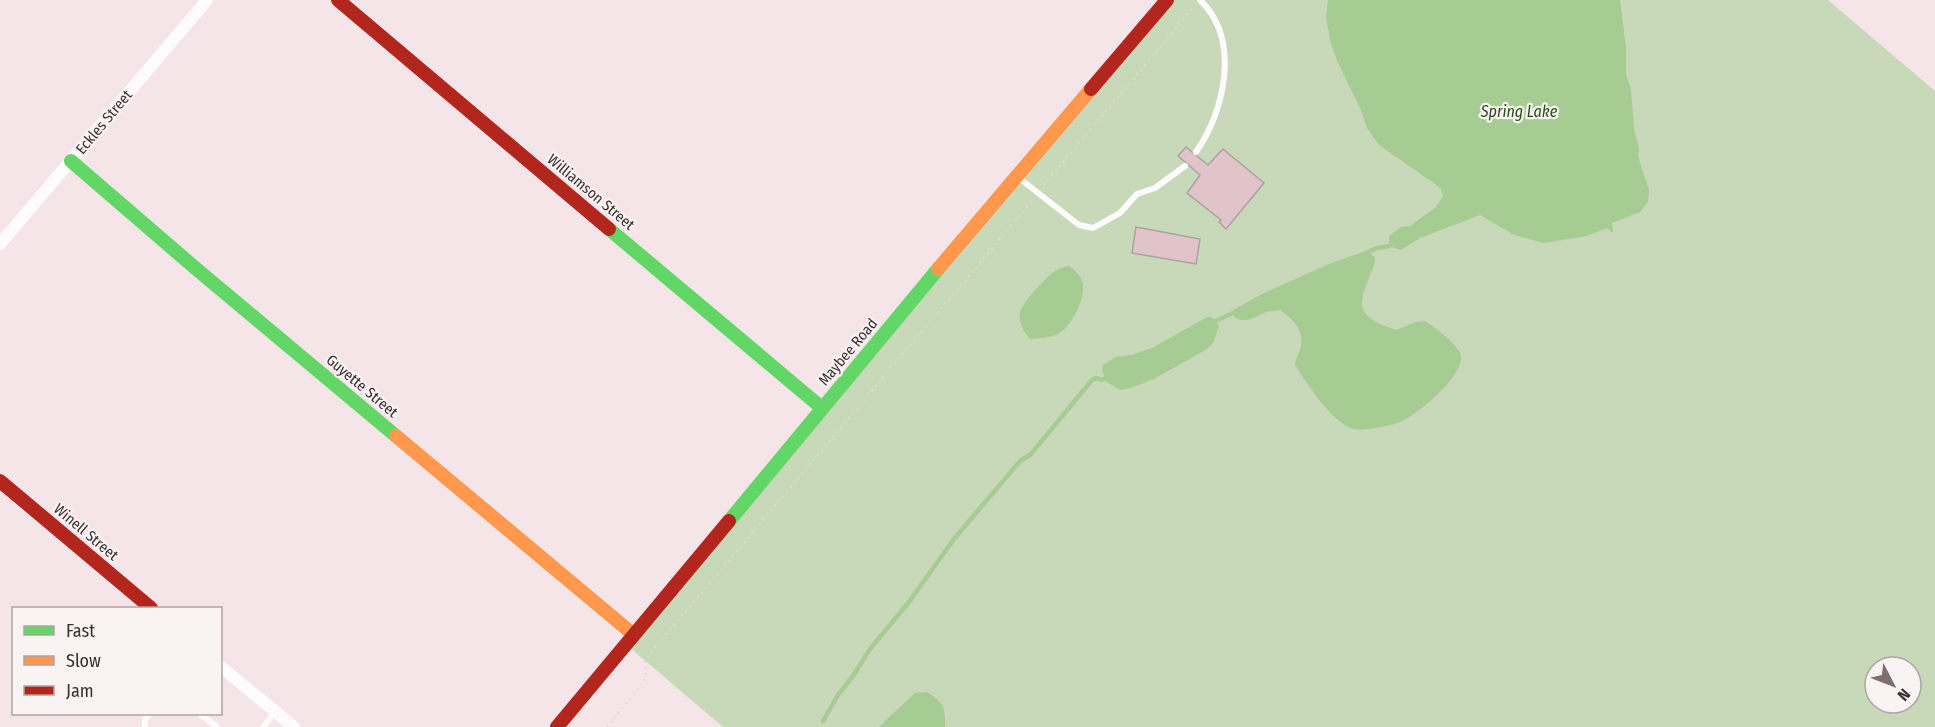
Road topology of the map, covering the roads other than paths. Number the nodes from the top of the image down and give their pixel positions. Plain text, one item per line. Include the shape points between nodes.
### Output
1 (207, 0) edge
2 (338, 0) edge
3 (1199, 0) edge
4 (1159, 3) edge
5 (1196, 152) dead end
6 (71, 161) junction
7 (1185, 166) dead end
8 (1017, 176) junction
9 (0, 244) edge
10 (822, 408) junction
11 (0, 481) edge
12 (149, 607) edge
13 (634, 635) junction
14 (222, 668) edge
15 (276, 712) junction
16 (201, 715) edge
17 (217, 727) edge
18 (263, 727) edge
19 (294, 727) edge
20 (557, 727) edge

1 - 6 street, Eckles Street
2 - 10 street, Williamson Street
3 - 5 lane via 1210,10 1219,28 1225,72 1215,118
4 - 8 street, Maybee Road
6 - 9 street, Eckles Street
6 - 13 street, Guyette Street
7 - 8 lane via 1155,188 1137,194 1120,213 1093,228 1079,225
8 - 10 street, Maybee Road
10 - 13 street, Maybee Road
11 - 12 street, Winell Street
13 - 20 street, Maybee Road
14 - 15 street
15 - 18 lane
15 - 19 street
16 - 17 lane

